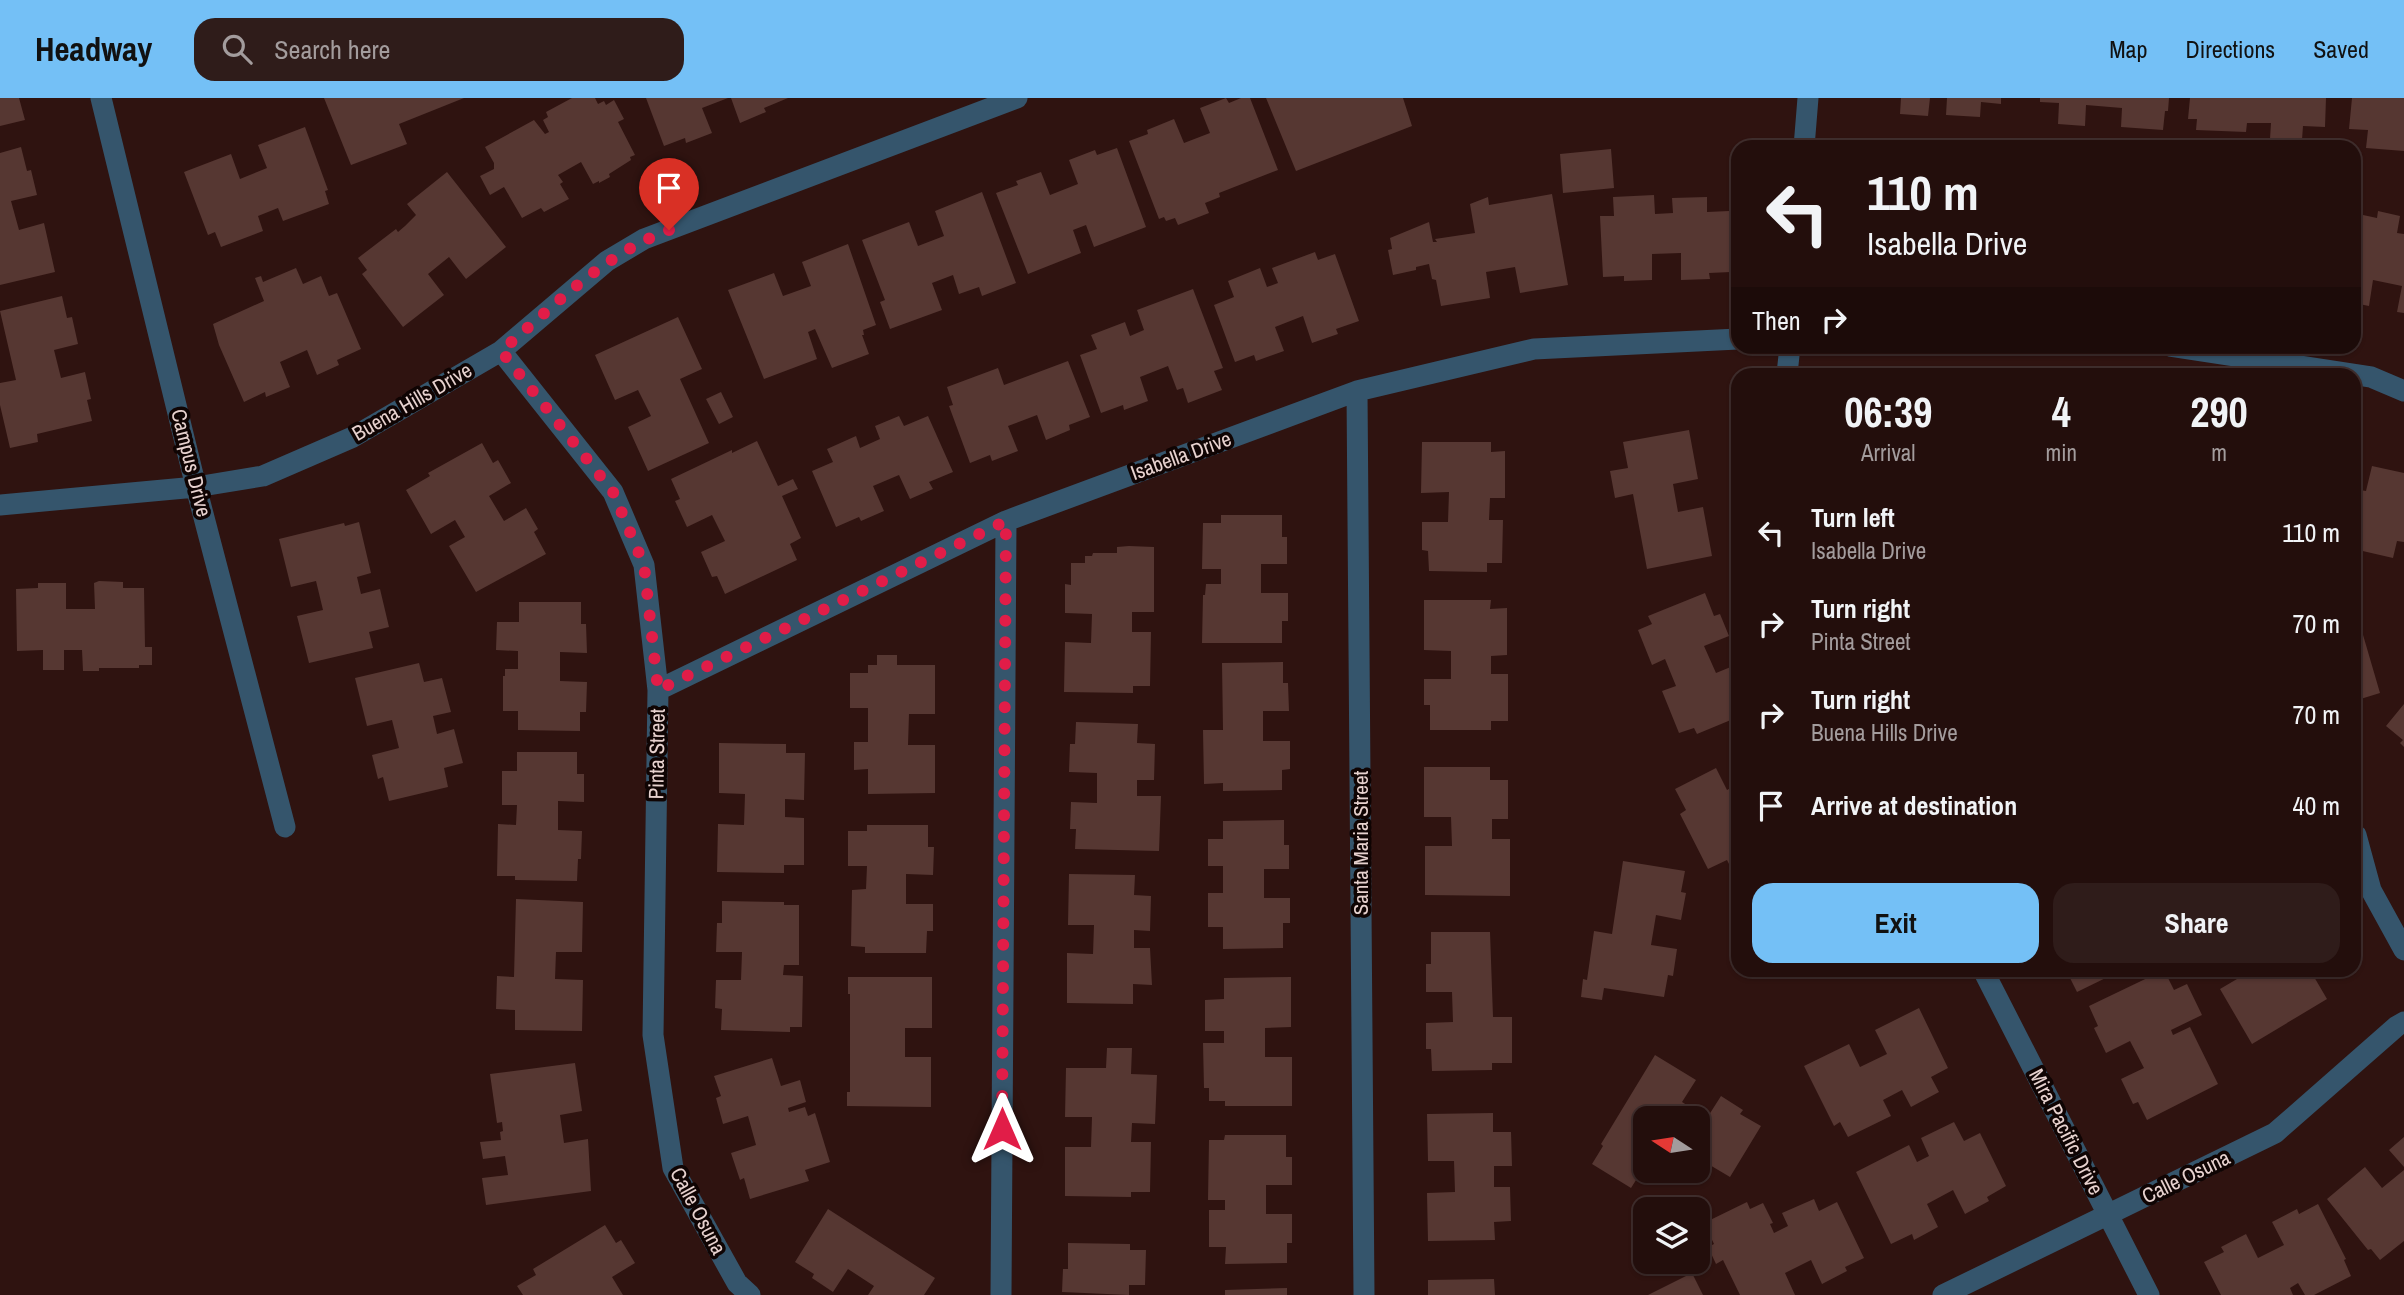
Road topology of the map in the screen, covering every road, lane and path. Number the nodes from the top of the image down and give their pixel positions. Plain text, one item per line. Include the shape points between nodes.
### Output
1 (101, 98) edge
2 (1017, 98) edge
3 (1808, 98) edge
4 (1805, 140) edge
5 (1731, 340) edge
6 (501, 351) junction
7 (2222, 354) edge
8 (2313, 368) edge
9 (2361, 375) edge
10 (1357, 391) junction
11 (2404, 391) edge
12 (196, 487) junction
13 (0, 505) edge
14 (1006, 521) junction
15 (658, 690) junction
16 (285, 827) dead end
17 (2361, 853) edge
18 (2404, 950) edge
19 (1987, 977) edge
20 (2404, 1022) edge
21 (653, 1035) joint
22 (2108, 1215) junction
23 (750, 1295) edge
24 (1001, 1295) edge
25 (1364, 1295) edge
26 (1942, 1295) edge
27 (2149, 1295) edge

1 - 12 street, Campus Drive
2 - 6 street, Buena Hills Drive via 644,239 607,261
3 - 4 street
5 - 10 street, Isabella Drive via 1534,349
6 - 12 street, Buena Hills Drive via 354,436 263,476
6 - 15 street, Pinta Street via 613,492 644,565
7 - 8 street
9 - 11 street
10 - 14 street, Isabella Drive
10 - 25 street, Santa Maria Street
12 - 13 street, Buena Hills Drive
12 - 16 street, Campus Drive
14 - 15 street, Isabella Drive
14 - 24 street
15 - 21 street, Pinta Street
17 - 18 street via 2371,890
19 - 22 street, Mira Pacific Drive
20 - 22 street, Calle Osuna via 2275,1133
21 - 23 street, Calle Osuna via 673,1168 737,1283
22 - 26 street, Calle Osuna
22 - 27 street, Mira Pacific Drive

